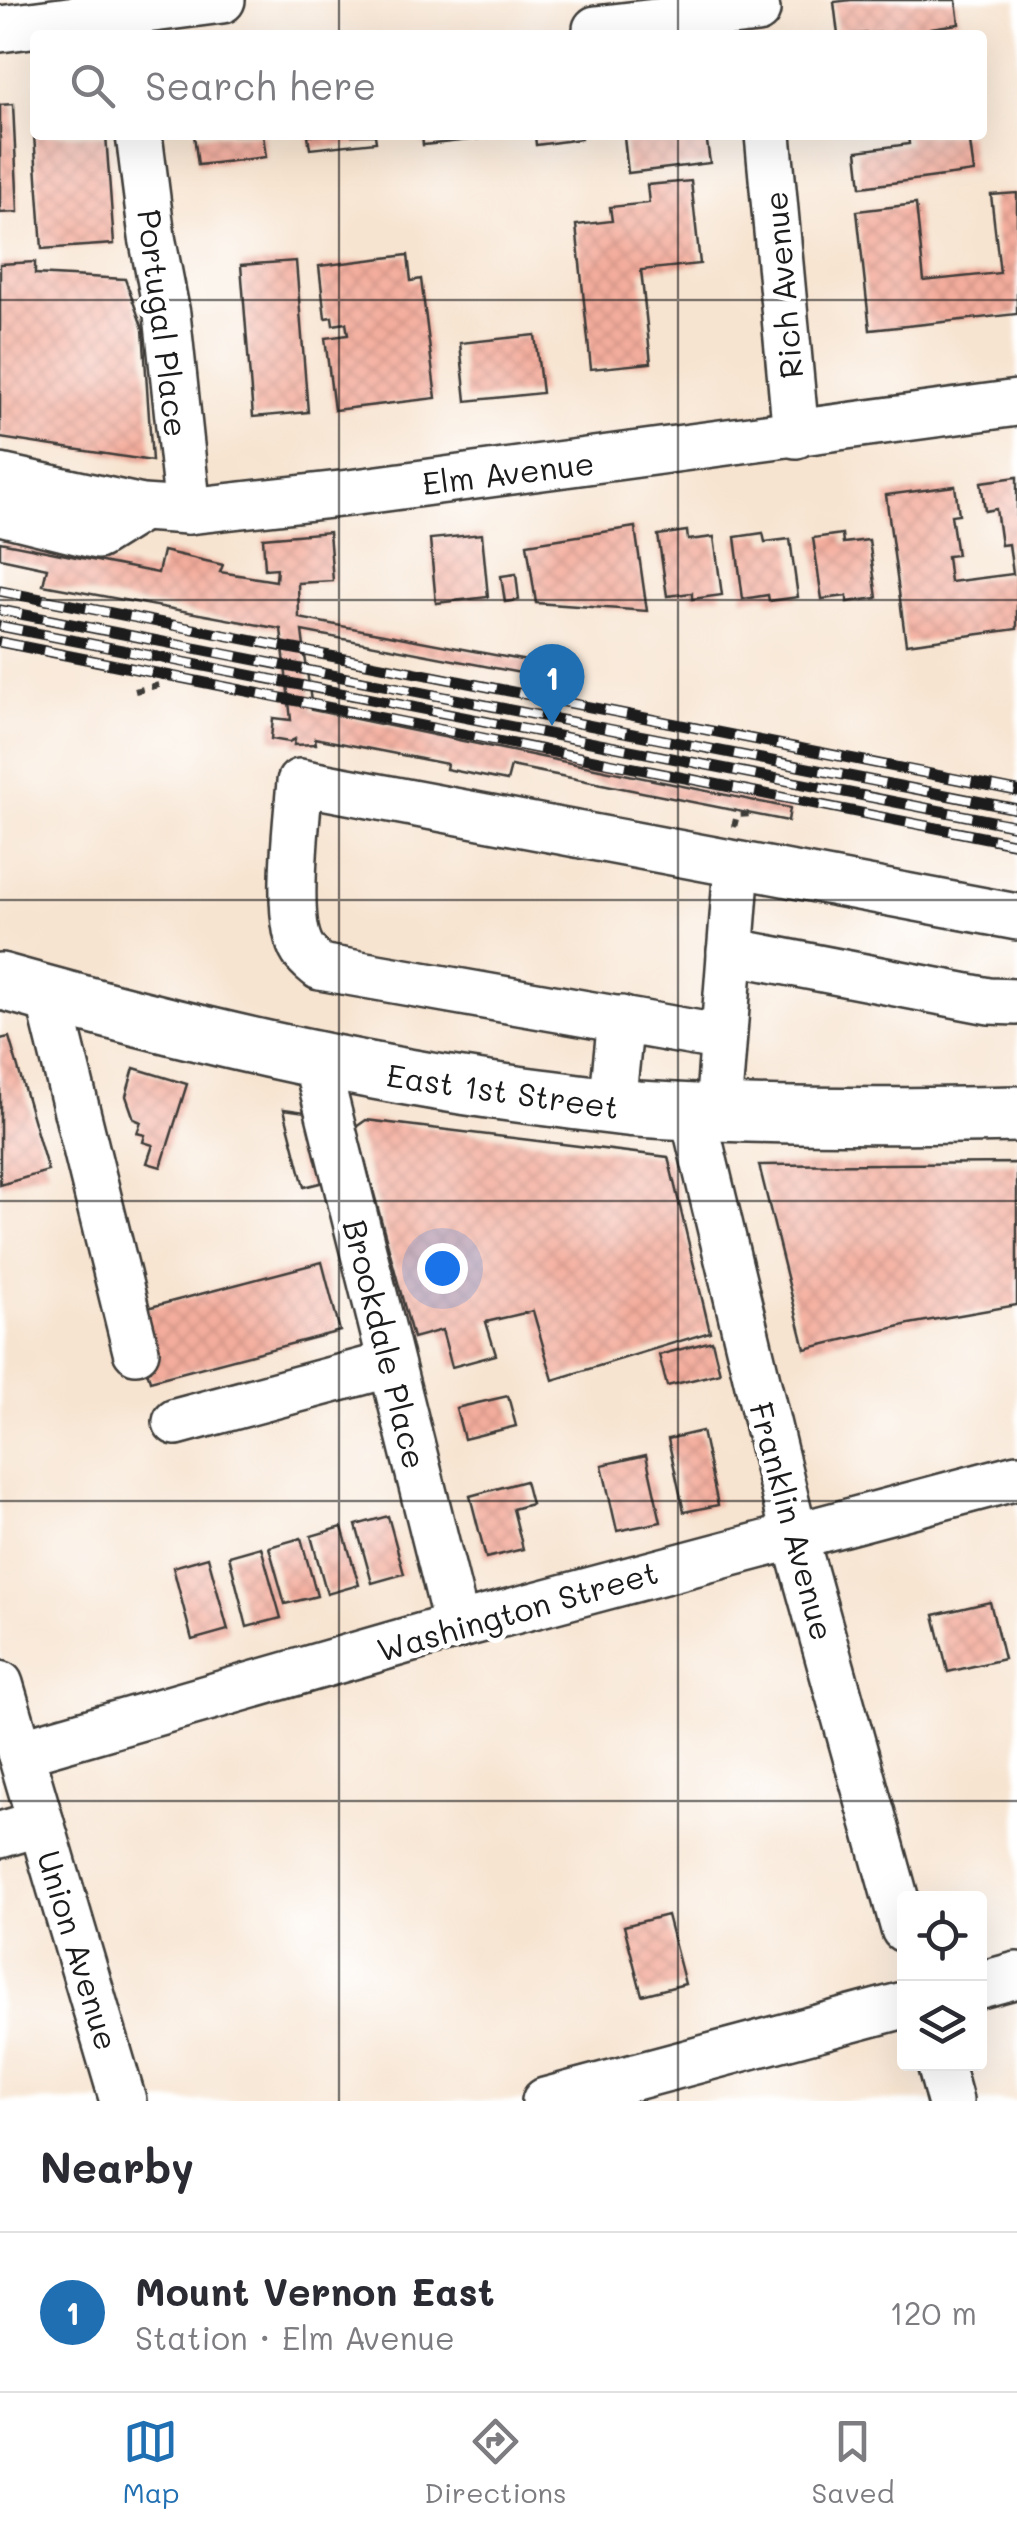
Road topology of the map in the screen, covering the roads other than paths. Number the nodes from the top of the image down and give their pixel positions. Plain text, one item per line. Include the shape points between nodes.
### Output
1 (222, 0) edge
2 (758, 15) edge
3 (126, 24) edge
4 (0, 30) edge
5 (596, 30) edge
6 (141, 140) edge
7 (768, 140) edge
8 (1017, 403) edge
9 (796, 434) junction
10 (0, 476) edge
11 (142, 508) junction
12 (188, 511) junction
13 (0, 512) edge
14 (735, 847) junction
15 (1017, 916) edge
16 (730, 952) junction
17 (24, 987) edge
18 (1017, 1002) edge
19 (620, 1019) junction
20 (723, 1038) junction
21 (316, 1062) junction
22 (612, 1105) junction
23 (705, 1111) junction
24 (1017, 1114) edge
25 (136, 1351) dead end
26 (392, 1364) junction
27 (176, 1422) dead end
28 (1017, 1477) edge
29 (794, 1534) junction
30 (457, 1626) junction
31 (0, 1684) edge
32 (20, 1752) junction
33 (20, 1829) edge
34 (897, 1904) edge
35 (1017, 1974) edge
36 (987, 1982) edge
37 (897, 2006) edge
38 (942, 2071) edge
39 (123, 2101) edge
40 (545, 2101) edge
41 (950, 2101) edge

1 - 3 street
2 - 5 street
3 - 4 street
6 - 12 street, Portugal Place
7 - 9 street, Rich Avenue
8 - 9 street, Elm Avenue
9 - 12 street, Elm Avenue
10 - 11 street, Elm Avenue
11 - 12 street, Elm Avenue
11 - 13 street via 97,536
14 - 15 street
14 - 16 street, Franklin Avenue
14 - 19 street via 300,782 297,938 320,967
16 - 18 street
16 - 20 street, Franklin Avenue
17 - 21 main road, East 1st Street
17 - 25 street
19 - 20 street
19 - 22 street
20 - 23 street, Franklin Avenue
21 - 22 main road, East 1st Street
21 - 26 street, Brookdale Place
22 - 23 main road, East 1st Street
23 - 24 main road, East 1st Street
23 - 29 street, Franklin Avenue
26 - 27 street
26 - 30 street, Brookdale Place
28 - 29 street, Washington Street
29 - 30 street, Washington Street
29 - 34 street, Franklin Avenue
30 - 32 street, Washington Street
31 - 32 street, Union Avenue
32 - 33 street, Union Avenue
33 - 39 street, Union Avenue
35 - 36 street
37 - 40 street
38 - 41 street

